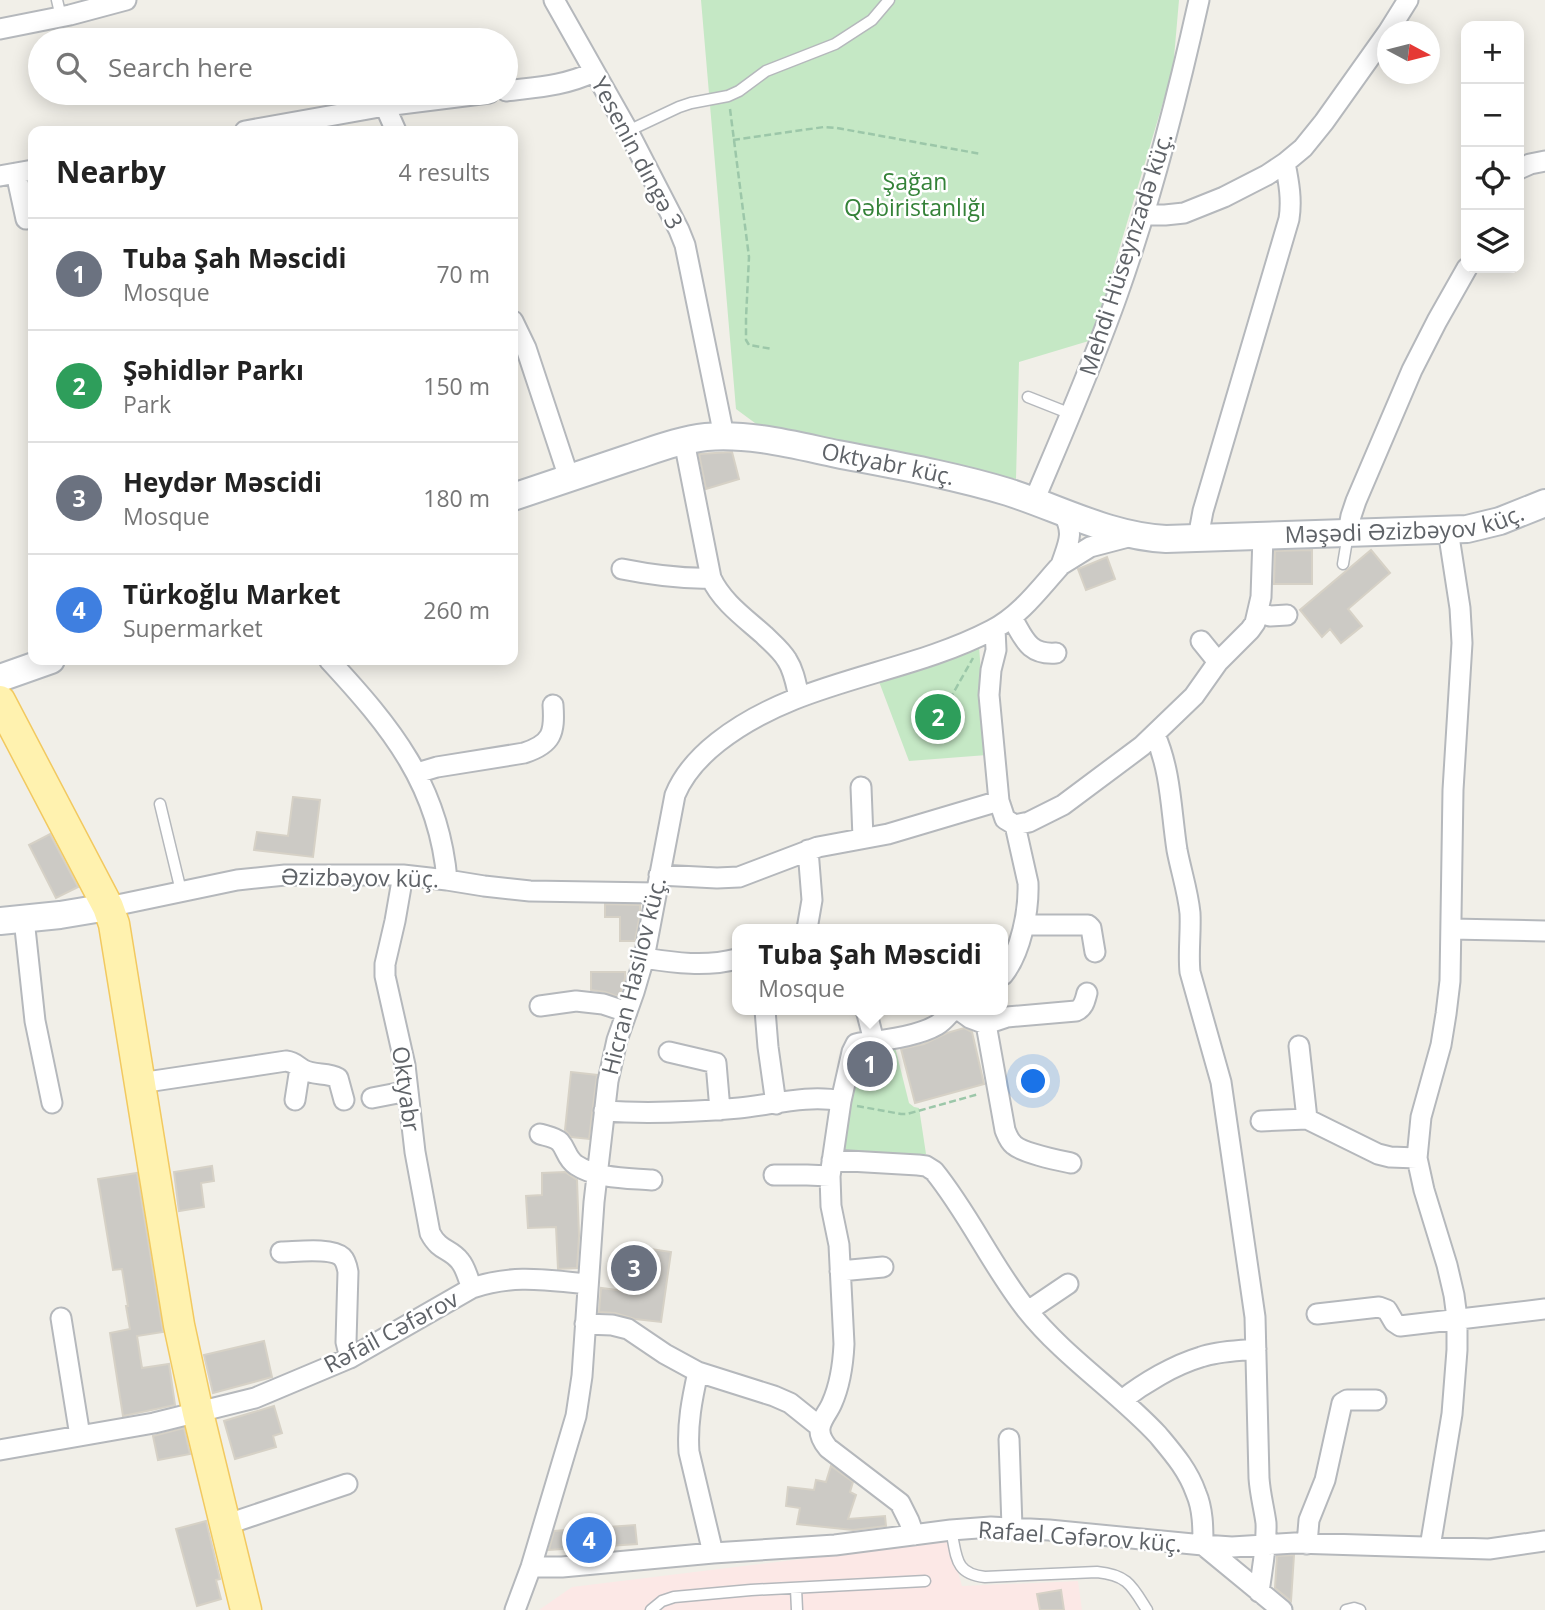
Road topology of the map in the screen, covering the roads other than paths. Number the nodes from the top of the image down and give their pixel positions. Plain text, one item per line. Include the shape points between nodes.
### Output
1 (126, 0) edge
2 (554, 0) edge
3 (889, 0) edge
4 (1199, 0) edge
5 (1408, 0) edge
6 (59, 9) edge
7 (1395, 21) edge
8 (0, 29) edge
9 (1377, 47) edge
10 (594, 72) junction
11 (518, 89) edge
12 (393, 105) edge
13 (385, 106) junction
14 (273, 126) edge
15 (394, 126) edge
16 (628, 131) junction
17 (1545, 161) edge
18 (1285, 163) junction
19 (1524, 167) edge
20 (16, 173) edge
21 (1144, 215) junction
22 (26, 219) dead end
23 (1464, 273) edge
24 (518, 331) edge
25 (1028, 397) dead end
26 (1071, 414) junction
27 (724, 436) junction
28 (684, 441) junction
29 (569, 478) junction
30 (518, 495) edge
31 (1034, 501) junction
32 (1545, 503) edge
33 (1063, 513) junction
34 (1448, 530) junction
35 (1348, 533) junction
36 (1089, 534) junction
37 (1263, 536) junction
38 (1198, 538) junction
39 (1061, 565) junction
40 (1343, 565) dead end
41 (622, 569) dead end
42 (711, 578) junction
43 (1258, 612) junction
44 (1287, 615) dead end
45 (1012, 618) junction
46 (995, 629) junction
47 (1201, 640) dead end
48 (1056, 653) dead end
49 (1218, 662) junction
50 (37, 665) edge
51 (334, 665) edge
52 (0, 678) edge
53 (799, 697) junction
54 (0, 701) edge
55 (553, 705) dead end
56 (1155, 735) junction
57 (417, 773) junction
58 (861, 787) dead end
59 (999, 801) junction
60 (160, 804) dead end
61 (1015, 825) junction
62 (863, 838) junction
63 (808, 850) junction
64 (403, 875) junction
65 (447, 880) junction
66 (658, 884) junction
67 (181, 891) junction
68 (108, 907) junction
69 (12, 920) edge
70 (1025, 923) junction
71 (808, 924) edge
72 (1451, 929) junction
73 (1545, 931) edge
74 (1095, 952) dead end
75 (643, 958) junction
76 (732, 960) edge
77 (1008, 966) edge
78 (1087, 993) dead end
79 (540, 1006) dead end
80 (627, 1012) junction
81 (765, 1015) edge
82 (867, 1015) edge
83 (948, 1015) edge
84 (967, 1015) edge
85 (986, 1024) junction
86 (874, 1041) junction
87 (1299, 1046) dead end
88 (669, 1052) dead end
89 (300, 1068) junction
90 (141, 1083) junction
91 (408, 1091) junction
92 (372, 1098) dead end
93 (295, 1100) dead end
94 (344, 1100) dead end
95 (841, 1101) junction
96 (52, 1103) dead end
97 (776, 1104) junction
98 (720, 1110) junction
99 (604, 1111) junction
100 (1307, 1119) junction
101 (1261, 1121) dead end
102 (540, 1135) dead end
103 (1417, 1158) junction
104 (1071, 1163) dead end
105 (831, 1168) junction
106 (597, 1174) junction
107 (774, 1175) dead end
108 (652, 1180) dead end
109 (281, 1252) dead end
110 (883, 1267) dead end
111 (840, 1270) junction
112 (588, 1284) junction
113 (1068, 1284) dead end
114 (472, 1288) junction
115 (1545, 1309) edge
116 (1028, 1311) junction
117 (1317, 1314) dead end
118 (61, 1318) dead end
119 (1457, 1318) junction
120 (585, 1324) junction
121 (1256, 1349) junction
122 (349, 1358) junction
123 (698, 1372) junction
124 (1122, 1400) junction
125 (1376, 1400) dead end
126 (198, 1413) junction
127 (820, 1427) junction
128 (79, 1436) junction
129 (1009, 1439) dead end
130 (0, 1450) edge
131 (347, 1484) dead end
132 (225, 1525) junction
133 (1012, 1527) junction
134 (951, 1530) junction
135 (914, 1535) junction
136 (1545, 1541) edge
137 (1307, 1544) junction
138 (1203, 1545) junction
139 (1266, 1546) junction
140 (1430, 1547) junction
141 (713, 1553) junction
142 (531, 1567) junction
143 (925, 1581) dead end
144 (796, 1588) junction
145 (1259, 1592) junction
146 (243, 1609) edge
147 (515, 1610) edge
148 (650, 1610) edge
149 (797, 1610) edge
150 (1147, 1610) edge
151 (1282, 1610) edge
152 (1346, 1610) edge
153 (1360, 1610) edge

1 - 6 street
2 - 10 street, Yesenin dıngə 3
3 - 16 lane via 872,20 835,44 766,71 728,96 679,107
4 - 21 street, Mehdi Hüseynzadə küç.
5 - 7 street
6 - 8 street
9 - 18 street via 1324,122
10 - 11 street via 565,83
10 - 16 street, Yesenin dıngə 3
12 - 13 street
13 - 14 street
13 - 15 street
16 - 27 street, Yesenin dıngə 3 via 685,245
17 - 19 street
18 - 21 street via 1184,213
18 - 38 street via 1289,219
20 - 22 street
21 - 26 street, Mehdi Hüseynzadə küç.
23 - 35 street via 1412,370 1356,501
24 - 29 street
25 - 26 lane
26 - 31 street, Mehdi Hüseynzadə küç.
27 - 28 street, Oktyabr küç.
27 - 31 street, Oktyabr küç. via 918,470
28 - 29 street, Oktyabr küç.
28 - 42 street
29 - 30 street, Oktyabr küç.
31 - 33 street, Oktyabr küç.
32 - 34 street, Məşədi Əzizbəyov küç. via 1487,526
33 - 36 street, Oktyabr küç.
33 - 39 street via 1070,534
34 - 35 street, Məşədi Əzizbəyov küç.
34 - 72 street via 1462,643
35 - 37 street, Məşədi Əzizbəyov küç.
35 - 40 lane
36 - 38 street, Oktyabr küç.
36 - 39 street
37 - 38 street, Oktyabr küç.
37 - 43 street
39 - 45 street, Hicran Hasilov küç.
41 - 42 street
42 - 53 street via 729,603 786,658
43 - 44 street
43 - 49 street via 1250,630
45 - 46 street, Hicran Hasilov küç.
45 - 48 street via 1034,650
46 - 53 street, Hicran Hasilov küç.
46 - 59 street via 989,695
47 - 49 street
49 - 56 street via 1194,696
50 - 52 street
51 - 57 street via 390,732
53 - 66 street, Hicran Hasilov küç. via 739,726 686,774 675,795
54 - 68 main road
55 - 57 street via 553,731 536,749
56 - 61 street via 1063,804
56 - 121 street via 1165,765 1188,899 1190,972 1221,1082
57 - 65 street via 439,833
58 - 62 street
59 - 61 street via 1005,819
59 - 62 street, Əzizbəyov küç.
60 - 67 lane
61 - 70 street via 1028,883
62 - 63 street, Əzizbəyov küç.
63 - 66 street, Əzizbəyov küç. via 739,877
63 - 71 street via 813,901
64 - 65 street, Əzizbəyov küç.
64 - 67 street, Əzizbəyov küç. via 264,876
64 - 91 street, Oktyabr via 384,976
65 - 66 street, Əzizbəyov küç. via 530,891
66 - 75 street, Hicran Hasilov küç.
67 - 68 street, Əzizbəyov küç.
68 - 69 street
68 - 90 main road
69 - 96 street
70 - 74 street via 1088,925
70 - 77 street
72 - 73 street
72 - 103 street via 1447,1014 1421,1117
75 - 76 street via 696,964
75 - 80 street, Hicran Hasilov küç.
78 - 85 street via 1076,1011 1007,1017
79 - 80 street via 584,1001
80 - 99 street, Hicran Hasilov küç. via 612,1059
81 - 97 street
82 - 86 street
83 - 86 street via 935,1026
84 - 85 street
85 - 104 street via 1008,1139 1021,1149
86 - 95 street via 860,1042 854,1048
87 - 100 street
88 - 98 street via 716,1063
89 - 90 street via 286,1061
89 - 93 street
89 - 94 street via 338,1079
90 - 126 main road
91 - 92 street
91 - 114 street, Oktyabr via 430,1233 441,1248 459,1259
95 - 97 street
95 - 105 street
97 - 98 street
98 - 99 street
99 - 106 street, Hicran Hasilov küç.
100 - 101 street
100 - 103 street via 1378,1154
102 - 106 street via 560,1142 568,1158
103 - 119 street
105 - 107 street
105 - 111 street via 830,1198
105 - 116 street via 918,1165 934,1171
106 - 108 street
106 - 112 street, Hicran Hasilov küç.
109 - 122 street via 336,1253 346,1263
110 - 111 street
111 - 127 street via 844,1359
112 - 114 street, Rəfail Cəfərov via 517,1278
112 - 120 street, Hicran Hasilov küç.
113 - 116 street
114 - 122 street, Rəfail Cəfərov
115 - 119 street
116 - 124 street
117 - 119 street via 1379,1307 1400,1325
118 - 128 street
119 - 140 street via 1452,1414
120 - 123 street via 628,1329
120 - 142 street, Hicran Hasilov küç. via 576,1416
121 - 124 street via 1202,1356
121 - 139 street via 1259,1486
122 - 126 street, Rəfail Cəfərov via 255,1398
123 - 127 street via 790,1402
123 - 141 street via 689,1415 689,1452
124 - 138 street via 1185,1469 1199,1502
125 - 137 street via 1342,1403 1325,1479 1309,1520
126 - 128 street, Rəfail Cəfərov
126 - 132 main road
127 - 135 street via 828,1448 900,1503
128 - 130 street, Rəfail Cəfərov
129 - 133 street
131 - 132 street
132 - 146 main road
133 - 134 street, Rafael Cəfərov küç.
133 - 138 street, Rafael Cəfərov küç.
134 - 135 street, Rafael Cəfərov küç.
134 - 150 lane via 958,1561 968,1573 985,1577 1110,1573 1131,1584
135 - 141 street, Rafael Cəfərov küç.
136 - 140 street, Rafael Cəfərov küç. via 1489,1549
137 - 139 street, Rafael Cəfərov küç.
137 - 140 street, Rafael Cəfərov küç.
138 - 139 street, Rafael Cəfərov küç.
138 - 145 street
139 - 145 street
141 - 142 street, Rafael Cəfərov küç.
142 - 147 street, Hicran Hasilov küç.
143 - 144 lane
144 - 148 lane via 674,1597
144 - 149 lane
145 - 151 street
152 - 153 lane

